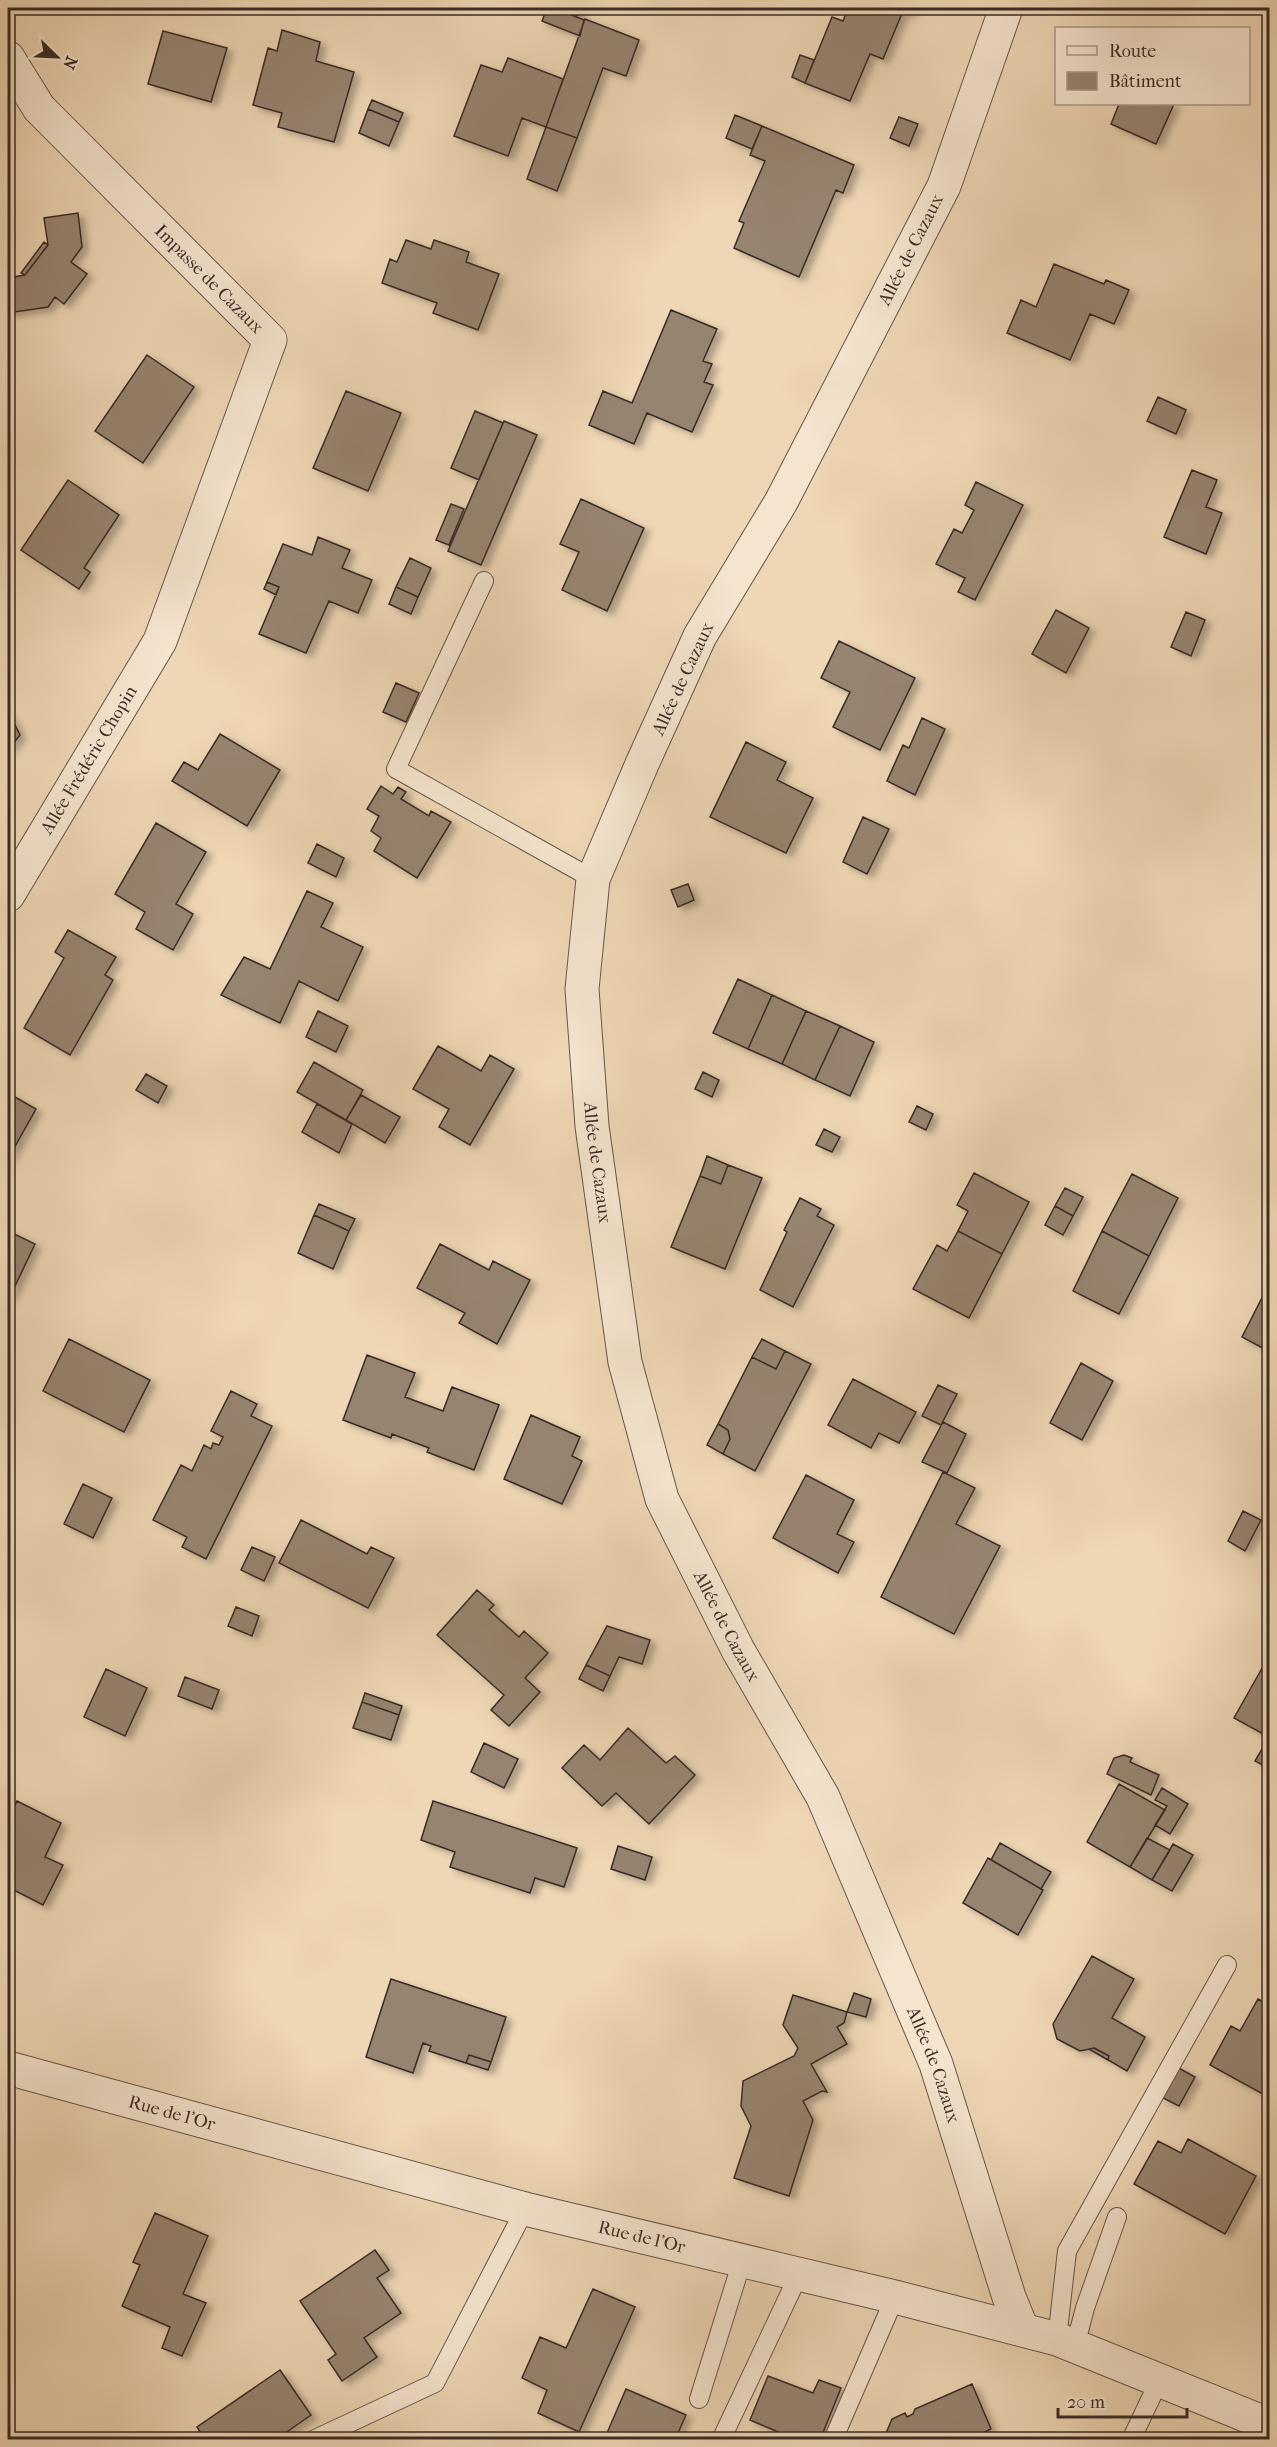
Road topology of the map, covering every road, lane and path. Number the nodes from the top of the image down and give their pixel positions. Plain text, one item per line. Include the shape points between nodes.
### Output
1 (1006, 8) edge
2 (8, 58) edge
3 (484, 581) dead end
4 (160, 641) joint
5 (593, 879) junction
6 (11, 882) edge
7 (1227, 1965) dead end
8 (8, 2068) edge
9 (525, 2210) junction
10 (1117, 2217) dead end
11 (742, 2261) junction
12 (799, 2274) junction
13 (895, 2297) junction
14 (1022, 2329) junction
15 (1066, 2342) junction
16 (1159, 2380) junction
17 (699, 2399) dead end
18 (1269, 2426) edge
19 (313, 2439) edge
20 (722, 2439) edge
21 (833, 2439) edge
22 (1131, 2439) edge

1 - 5 street, Allée de Cazaux via 944,186 781,502 700,636
2 - 4 street, Impasse de Cazaux via 39,108 270,340
3 - 5 lane via 396,769
4 - 6 street, Allée Frédéric Chopin
5 - 14 street, Allée de Cazaux via 582,989 592,1126 625,1362 662,1499 738,1650 823,1797 936,2064
7 - 15 lane via 1067,2251
8 - 9 street, Rue de l'Or
9 - 11 street, Rue de l'Or
9 - 19 lane via 435,2383
10 - 15 lane via 1085,2308
11 - 12 street, Rue de l'Or
11 - 17 lane
12 - 13 street, Rue de l'Or
12 - 20 lane
13 - 14 street, Rue de l'Or
13 - 21 lane
14 - 15 street, Rue de l'Or
15 - 16 street, Rue de l'Or
16 - 18 street, Rue de l'Or
16 - 22 lane

